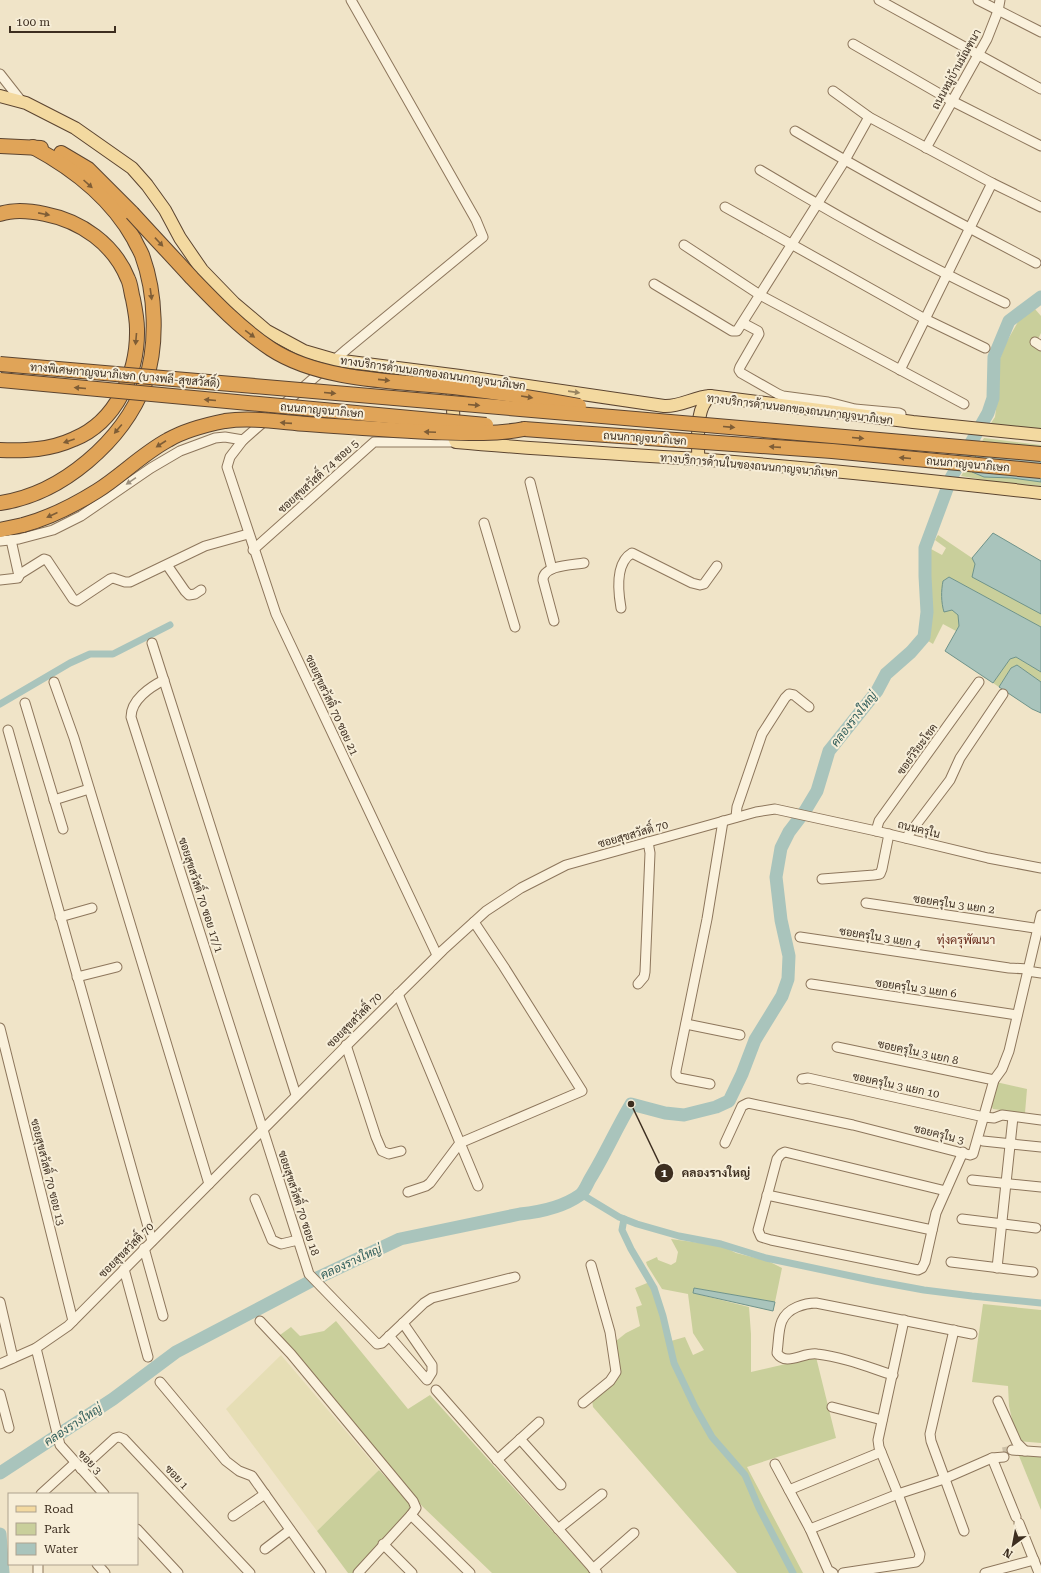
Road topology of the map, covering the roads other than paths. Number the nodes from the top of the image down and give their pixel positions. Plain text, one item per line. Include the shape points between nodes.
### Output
1 (351, 0) edge
2 (879, 0) edge
3 (978, 0) edge
4 (1000, 0) edge
5 (998, 11) junction
6 (1041, 32) edge
7 (853, 44) dead end
8 (979, 55) junction
9 (0, 74) edge
10 (1041, 90) edge
11 (833, 91) dead end
12 (0, 96) edge
13 (952, 101) junction
14 (22, 102) junction
15 (869, 117) junction
16 (795, 131) dead end
17 (0, 146) edge
18 (1041, 146) edge
19 (33, 147) junction
20 (926, 148) junction
21 (845, 160) junction
22 (760, 170) dead end
23 (992, 183) junction
24 (818, 204) junction
25 (725, 207) dead end
26 (1041, 207) edge
27 (3, 213) edge
28 (970, 229) junction
29 (684, 246) dead end
30 (792, 246) junction
31 (1036, 263) dead end
32 (946, 274) junction
33 (654, 284) dead end
34 (760, 295) junction
35 (1005, 303) dead end
36 (925, 319) junction
37 (743, 323) junction
38 (986, 348) dead end
39 (335, 360) junction
40 (0, 364) edge
41 (900, 370) junction
42 (452, 375) junction
43 (0, 380) edge
44 (250, 386) joint
45 (710, 396) junction
46 (782, 400) junction
47 (248, 403) joint
48 (964, 404) dead end
49 (668, 422) junction
50 (524, 429) junction
51 (1041, 435) edge
52 (243, 440) junction
53 (456, 442) junction
54 (0, 450) edge
55 (1041, 454) edge
56 (698, 460) junction
57 (1041, 471) edge
58 (530, 482) dead end
59 (1041, 493) edge
60 (0, 503) edge
61 (484, 523) dead end
62 (0, 530) edge
63 (248, 534) junction
64 (11, 540) junction
65 (0, 541) edge
66 (254, 550) junction
67 (584, 563) dead end
68 (167, 565) junction
69 (717, 566) dead end
70 (552, 569) junction
71 (20, 574) junction
72 (0, 580) edge
73 (201, 590) dead end
74 (621, 608) dead end
75 (554, 620) dead end
76 (515, 627) dead end
77 (152, 643) dead end
78 (164, 680) junction
79 (54, 682) dead end
80 (979, 682) dead end
81 (1003, 694) dead end
82 (25, 703) dead end
83 (809, 707) dead end
84 (8, 730) dead end
85 (89, 789) junction
86 (54, 800) junction
87 (792, 812) joint
88 (736, 817) junction
89 (723, 821) junction
90 (63, 829) dead end
91 (876, 831) junction
92 (890, 834) junction
93 (906, 838) junction
94 (648, 842) junction
95 (1041, 868) edge
96 (822, 879) dead end
97 (866, 903) dead end
98 (92, 908) dead end
99 (1041, 915) edge
100 (60, 916) junction
101 (474, 922) junction
102 (1040, 929) edge
103 (800, 937) dead end
104 (437, 955) junction
105 (117, 967) dead end
106 (1027, 970) junction
107 (1041, 973) edge
108 (77, 977) junction
109 (638, 984) dead end
110 (812, 984) dead end
111 (398, 994) junction
112 (1017, 1015) junction
113 (686, 1024) junction
114 (0, 1028) edge
115 (740, 1035) dead end
116 (346, 1045) junction
117 (838, 1047) dead end
118 (802, 1078) dead end
119 (994, 1080) junction
120 (710, 1084) dead end
121 (296, 1095) junction
122 (985, 1113) junction
123 (1013, 1117) junction
124 (1041, 1120) edge
125 (263, 1129) junction
126 (983, 1141) dead end
127 (460, 1143) junction
128 (725, 1143) dead end
129 (1010, 1144) junction
130 (1041, 1147) edge
131 (401, 1151) dead end
132 (962, 1152) junction
133 (972, 1180) dead end
134 (1006, 1183) junction
135 (208, 1184) junction
136 (478, 1186) dead end
137 (1041, 1187) edge
138 (946, 1191) junction
139 (408, 1192) dead end
140 (767, 1194) junction
141 (255, 1198) dead end
142 (962, 1220) dead end
143 (1002, 1225) junction
144 (1036, 1228) dead end
145 (932, 1230) junction
146 (298, 1240) junction
147 (152, 1241) junction
148 (144, 1248) junction
149 (951, 1262) dead end
150 (591, 1265) dead end
151 (997, 1268) junction
152 (124, 1269) junction
153 (1033, 1272) dead end
154 (515, 1277) dead end
155 (0, 1302) edge
156 (162, 1316) dead end
157 (904, 1320) junction
158 (73, 1321) junction
159 (260, 1321) dead end
160 (403, 1323) junction
161 (954, 1330) junction
162 (972, 1334) dead end
163 (389, 1336) junction
164 (36, 1348) junction
165 (148, 1357) dead end
166 (13, 1358) junction
167 (0, 1364) edge
168 (893, 1375) junction
169 (160, 1382) dead end
170 (436, 1390) dead end
171 (0, 1394) edge
172 (583, 1402) dead end
173 (998, 1402) dead end
174 (832, 1407) dead end
175 (882, 1420) junction
176 (539, 1422) dead end
177 (9, 1428) dead end
178 (520, 1439) junction
179 (881, 1452) junction
180 (1013, 1452) tunnel mouth
181 (1025, 1452) junction
182 (1041, 1452) edge
183 (497, 1460) junction
184 (775, 1464) dead end
185 (78, 1466) junction
186 (944, 1479) junction
187 (561, 1485) dead end
188 (789, 1490) junction
189 (42, 1493) edge
190 (103, 1493) edge
191 (264, 1494) junction
192 (602, 1494) dead end
193 (898, 1494) junction
194 (411, 1515) junction
195 (233, 1516) dead end
196 (558, 1529) junction
197 (810, 1529) junction
198 (138, 1530) edge
199 (290, 1530) junction
200 (964, 1531) dead end
201 (634, 1533) dead end
202 (383, 1544) junction
203 (265, 1549) dead end
204 (1034, 1560) junction
205 (98, 1565) edge
206 (595, 1571) edge
207 (105, 1573) edge
208 (178, 1573) edge
209 (250, 1573) edge
210 (321, 1573) edge
211 (358, 1573) edge
212 (412, 1573) edge
213 (470, 1573) edge
214 (832, 1573) edge
215 (843, 1573) edge
216 (985, 1573) edge
217 (1039, 1573) edge

1 - 39 street via 483,237
2 - 8 street
3 - 5 street
4 - 5 street, ถนนหมู่บ้านมัณฑนา
5 - 6 street
5 - 8 street, ถนนหมู่บ้านมัณฑนา
7 - 13 street
8 - 10 street
8 - 13 street, ถนนหมู่บ้านมัณฑนา
9 - 14 street
11 - 15 street
12 - 14 main road, ทางบริการด้านนอกของถนนกาญจนาภิเษก
13 - 18 street
13 - 20 street, ถนนหมู่บ้านมัณฑนา
14 - 39 main road, ทางบริการด้านนอกของถนนกาญจนาภิเษก via 75,128 132,168 165,210 202,270 234,303 267,331 304,351
15 - 20 street
15 - 21 street
16 - 21 street
17 - 19 highway
19 -> 49 highway, bridge via 57,151 88,169 219,307 271,349 301,364 354,377 484,391
19 -> 60 highway via 79,176 107,202 125,224 142,255 151,292 154,322 151,358 145,382 135,405 104,445 84,465 57,484
20 - 23 street
21 - 24 street
21 - 28 street
22 - 24 street
23 - 26 street
23 - 28 street
24 - 30 street
24 - 32 street
25 - 30 street
27 -> 54 highway via 33,212 58,217 80,226 98,238 117,259 128,279 137,330 135,357 128,380 116,406 98,424 76,439 50,448 30,451
28 - 31 street
28 - 32 street
29 - 34 street
30 - 34 street
30 - 36 street
32 - 35 street
32 - 36 street
33 - 37 street via 732,332 738,331
34 - 37 street
34 - 41 street
36 - 38 street
36 - 41 street
37 - 46 street via 759,334 739,370 778,394
39 - 42 main road, ทางบริการด้านนอกของถนนกาญจนาภิเษก
39 - 52 street
40 - 44 highway, ทางพิเศษกาญจนาภิเษก (บางพลี-สุขสวัสดิ์), bridge
41 - 48 street
42 -> 45 main road, ทางบริการด้านนอกของถนนกาญจนาภิเษก via 669,406
42 - 53 main road
47 -> 43 highway, ทางพิเศษกาญจนาภิเษก (บางพลี-สุขสวัสดิ์), bridge
44 -> 49 highway, ถนนกาญจนาภิเษก, bridge
45 - 46 main road, ทางบริการด้านนอกของถนนกาญจนาภิเษก
45 - 56 main road via 700,410
46 - 51 main road, ทางบริการด้านนอกของถนนกาญจนาภิเษก via 900,421
47 - 50 highway, ถนนกาญจนาภิเษก, bridge
49 -> 55 highway, ถนนกาญจนาภิเษก, bridge
57 -> 50 highway, ถนนกาญจนาภิเษก, bridge via 832,451
50 -> 62 highway, bridge via 479,434 250,420 206,425 168,440 79,502 41,520
52 - 63 street, ซอยสุขสวัสดิ์ 70 ซอย 21 via 230,457 227,470
52 -> 64 street via 215,438 180,451 81,516 53,530
53 - 56 main road, ทางบริการด้านในของถนนกาญจนาภิเษก
53 - 66 street, ซอยสุขสวัสดิ์ 74 ซอย 5 via 374,442
56 - 59 main road, ทางบริการด้านในของถนนกาญจนาภิเษก via 950,482
58 - 70 street
61 - 76 street
63 - 66 street, ซอยสุขสวัสดิ์ 70 ซอย 21
63 - 68 street via 206,546
64 - 65 street
64 - 71 street
66 - 104 street, ซอยสุขสวัสดิ์ 70 ซอย 21 via 276,614
67 - 70 street
68 - 71 street via 130,582 110,579 78,601 73,599 47,560 44,559
68 - 73 street via 189,595
69 - 74 street via 704,584 700,585 632,553 626,557 620,570
70 - 75 street via 546,572 543,580
71 - 72 street via 18,578
77 - 78 street
78 - 121 street
78 - 125 street, ซอยสุขสวัสดิ์ 70 ซอย 17/1 via 144,693 134,707 131,717
79 - 85 street
80 - 91 street, ซอยวิริยะโชค via 879,821
81 - 93 street via 960,758 950,780
82 - 86 street
83 - 88 street via 794,695 789,694 785,698 762,734 737,807
84 - 100 street
85 - 86 street
85 - 135 street
86 - 90 street
87 - 88 street, ซอยสุขสวัสดิ์ 70 via 775,809
87 - 91 street, ถนนครุใน
88 - 89 street, ซอยสุขสวัสดิ์ 70
89 - 94 street, ซอยสุขสวัสดิ์ 70
89 - 113 street via 711,900
91 - 92 street, ถนนครุใน
92 - 93 street, ถนนครุใน
92 - 96 street via 880,874
93 - 95 street, ถนนครุใน
94 - 101 street, ซอยสุขสวัสดิ์ 70 via 566,865 521,888
94 - 109 street via 650,853 644,977
97 - 102 street, ซอยครุใน 3 แยก 2
98 - 100 street
99 - 102 street, ซอยครุใน 3
100 - 108 street
101 - 104 street, ซอยสุขสวัสดิ์ 70
101 - 127 street via 582,1091
102 - 106 street, ซอยครุใน 3
103 - 106 street, ซอยครุใน 3 แยก 4
104 - 111 street, ซอยสุขสวัสดิ์ 70
105 - 108 street
106 - 107 street, ซอยครุใน 3 แยก 4
106 - 112 street, ซอยครุใน 3
108 - 147 street
110 - 112 street, ซอยครุใน 3 แยก 6
111 - 116 street, ซอยสุขสวัสดิ์ 70
111 - 127 street
112 - 119 street, ซอยครุใน 3 via 1006,1062
113 - 115 street
113 - 120 street via 676,1075 679,1078
114 - 158 street, ซอยสุขสวัสดิ์ 70 ซอย 13
116 - 121 street, ซอยสุขสวัสดิ์ 70
116 - 131 street via 382,1151 389,1154
117 - 119 street, ซอยครุใน 3 แยก 8
118 - 122 street, ซอยครุใน 3 แยก 10
119 - 122 street, ซอยครุใน 3
121 - 125 street, ซอยสุขสวัสดิ์ 70
122 - 123 street, ซอยครุใน 3 แยก 10 via 996,1111
122 - 132 street, ซอยครุใน 3 via 973,1154
123 - 124 street, ซอยครุใน 3 แยก 10
123 - 129 street
125 - 135 street, ซอยสุขสวัสดิ์ 70
125 - 146 street, ซอยสุขสวัสดิ์ 70 ซอย 18
126 - 129 street
127 - 136 street
127 - 139 street via 430,1183
128 - 132 street, ซอยครุใน 3 via 742,1106 748,1103
129 - 130 street
129 - 134 street
132 - 138 street
133 - 134 street
134 - 137 street
134 - 143 street
135 - 147 street, ซอยสุขสวัสดิ์ 70
138 - 140 street via 785,1152 777,1158
138 - 145 street
140 - 145 street
140 - 145 street via 758,1230 761,1237 771,1240 918,1270 925,1262
141 - 146 street via 272,1240 281,1244
142 - 143 street
143 - 144 street
143 - 151 street
146 - 163 street, ซอยสุขสวัสดิ์ 70 ซอย 18 via 309,1274 317,1283 377,1344
147 - 148 street, ซอยสุขสวัสดิ์ 70
148 - 152 street, ซอยสุขสวัสดิ์ 70
148 - 156 street
149 - 151 street
150 - 172 street via 610,1332 616,1372 610,1381
151 - 153 street
152 - 158 street, ซอยสุขสวัสดิ์ 70
152 - 165 street
154 - 160 street via 432,1298
155 - 166 street
157 - 161 street
157 - 168 street
157 - 168 street via 809,1303 785,1313 782,1319 777,1353 780,1358 786,1360 816,1354
158 - 164 street, ซอยสุขสวัสดิ์ 70
159 - 194 street via 413,1501 416,1508
160 - 163 street
160 - 163 street via 432,1366 432,1372 427,1380
161 - 162 street
161 - 186 street via 930,1434
164 - 166 street, ซอยสุขสวัสดิ์ 70
164 - 185 street, ซอย 3 via 60,1445
166 - 167 street, ซอยสุขสวัสดิ์ 70
168 - 175 street
169 - 191 street via 226,1461 239,1471 252,1476
170 - 183 street
171 - 177 street
173 - 181 street via 1017,1443
174 - 175 street
175 - 179 street via 878,1440
176 - 178 street
178 - 183 street
178 - 187 street
179 - 188 street
179 - 193 street
180 - 181 street
181 - 182 street
183 - 196 street
184 - 188 street
185 - 189 street, ซอย 1
185 - 190 street, ซอย 3
185 - 209 street, ซอย 1 via 115,1438 124,1439
186 - 193 street
186 - 200 street
186 - 204 street via 999,1456 1018,1520
188 - 197 street
191 - 195 street
191 - 199 street
192 - 196 street
193 - 197 street
193 - 215 street via 920,1559 916,1562
194 - 202 street
194 - 213 street
196 - 206 street
197 - 214 street via 828,1570
198 - 208 street
199 - 203 street
199 - 210 street
201 - 206 street
202 - 211 street
202 - 212 street
204 - 216 street
204 - 217 street
205 - 207 street

